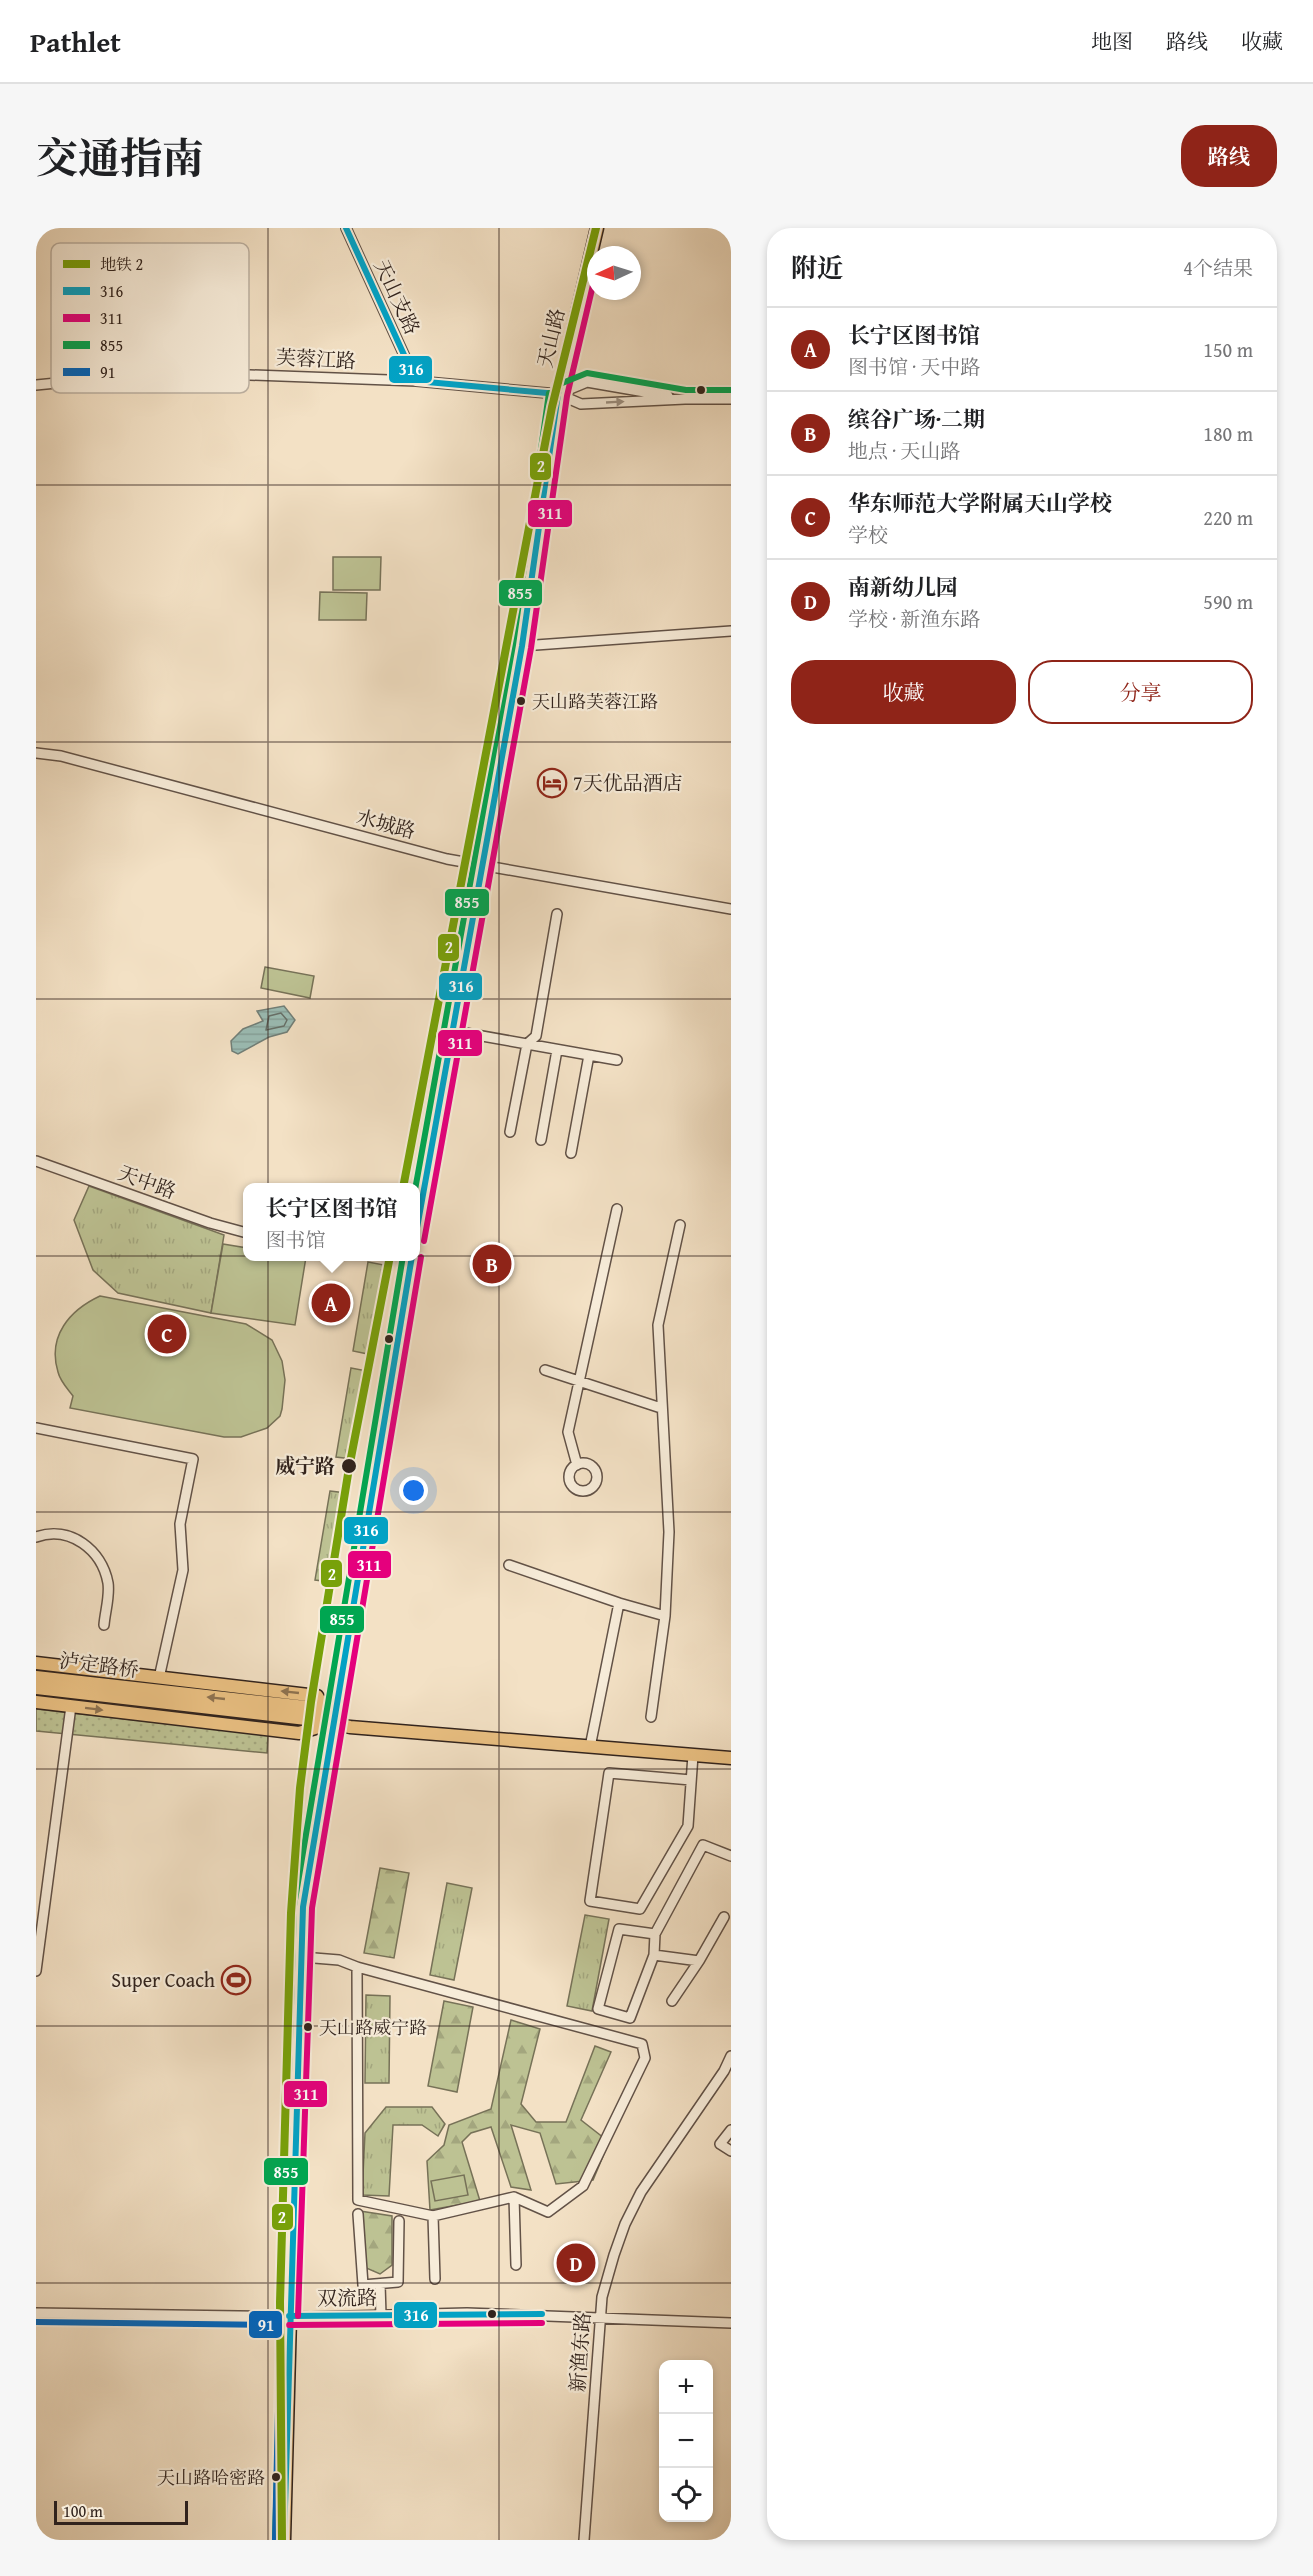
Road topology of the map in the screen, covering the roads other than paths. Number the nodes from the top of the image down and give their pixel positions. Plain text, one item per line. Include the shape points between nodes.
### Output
1 (346, 228) edge
2 (597, 228) edge
3 (249, 375) edge
4 (416, 381) junction
5 (51, 384) edge
6 (36, 385) edge
7 (558, 394) junction
8 (685, 399) junction
9 (731, 399) edge
10 (731, 631) edge
11 (522, 646) junction
12 (36, 753) edge
13 (483, 865) junction
14 (731, 909) edge
15 (557, 914) dead end
16 (454, 1031) junction
17 (527, 1044) junction
18 (557, 1050) junction
19 (589, 1055) junction
20 (617, 1060) dead end
21 (510, 1132) dead end
22 (541, 1140) dead end
23 (571, 1153) dead end
24 (36, 1161) edge
25 (617, 1209) dead end
26 (420, 1212) edge
27 (680, 1225) dead end
28 (243, 1232) edge
29 (411, 1261) edge
30 (545, 1370) dead end
31 (581, 1382) junction
32 (661, 1408) junction
33 (36, 1428) edge
34 (577, 1465) dead end
35 (36, 1537) edge
36 (509, 1565) dead end
37 (619, 1603) junction
38 (665, 1616) junction
39 (104, 1625) dead end
40 (36, 1663) edge
41 (36, 1677) edge
42 (159, 1678) junction
43 (36, 1688) edge
44 (158, 1697) junction
45 (36, 1702) edge
46 (70, 1706) junction
47 (651, 1717) dead end
48 (332, 1723) junction
49 (590, 1746) junction
50 (693, 1755) junction
51 (731, 1758) edge
52 (691, 1780) junction
53 (731, 1856) edge
54 (724, 1917) dead end
55 (655, 1934) junction
56 (654, 1956) junction
57 (302, 1957) junction
58 (699, 1961) junction
59 (357, 1967) junction
60 (36, 1971) edge
61 (672, 2001) dead end
62 (731, 2056) edge
63 (731, 2130) edge
64 (731, 2151) edge
65 (514, 2197) junction
66 (358, 2214) dead end
67 (433, 2216) junction
68 (399, 2221) dead end
69 (516, 2265) dead end
70 (435, 2279) dead end
71 (380, 2284) junction
72 (36, 2313) edge
73 (381, 2315) junction
74 (289, 2316) junction
75 (601, 2318) junction
76 (731, 2323) edge
77 (284, 2540) edge
78 (584, 2540) edge

1 - 4 street, 天山支路
2 - 7 main road, 天山路
3 - 4 street, 芙蓉江路
4 - 7 street, 芙蓉江路
5 - 6 street, 芙蓉江路
7 -> 8 street, 芙蓉江路 via 580,404
7 - 8 street, 芙蓉江路 via 587,382
7 - 11 main road, 天山路
8 - 9 street, 芙蓉江路
10 - 11 street
11 - 13 main road, 天山路
12 - 13 street, 水城路 via 61,756 447,859
13 - 14 street, 水城路
13 - 16 main road, 天山路
15 - 17 street via 536,1036
16 - 17 street
16 - 26 main road, 天山路
17 - 18 street
17 - 21 street
18 - 19 street
18 - 22 street
19 - 20 street
19 - 23 street
24 - 28 street, 天中路
25 - 31 street
27 - 32 street via 658,1325
29 - 48 main road
30 - 31 street
31 - 32 street
31 - 34 street via 568,1432
32 - 38 street via 669,1532
33 - 42 street via 193,1459 180,1524 183,1570
35 - 39 street via 64,1534 86,1544 101,1561 108,1585
36 - 37 street
37 - 38 street
37 - 49 street
38 - 47 street
40 - 42 main road
41 - 44 main road, 泸定路桥
48 -> 42 main road via 317,1696
43 - 44 main road, 泸定路桥
44 - 48 main road via 315,1708
45 - 46 main road
46 -> 48 main road via 299,1733
46 - 60 street
48 - 49 main road
48 - 57 main road via 303,1907
49 - 50 main road
50 - 51 main road
50 - 52 street
52 - 52 street via 688,1826 640,1909 590,1901 609,1773
53 - 55 street via 703,1845
54 - 58 street
55 - 56 street
55 - 56 street via 619,1929 598,2009 630,2018
56 - 58 street
57 - 59 street via 339,1960
57 - 74 main road
58 - 61 street
59 - 65 street via 642,2044 645,2058 583,2186 548,2212
59 - 67 street via 358,2200
62 - 75 street, 新渔东路 via 641,2192 625,2224 602,2297
63 - 64 street via 720,2145
65 - 67 street
65 - 69 street
66 - 71 street via 363,2285
67 - 70 street
68 - 71 street via 398,2282
71 - 73 street
72 - 74 street, 双流路
73 - 74 street, 双流路
73 - 75 street, 双流路 via 467,2313
74 - 77 main road
75 - 76 street, 双流路
75 - 78 street, 新渔东路

